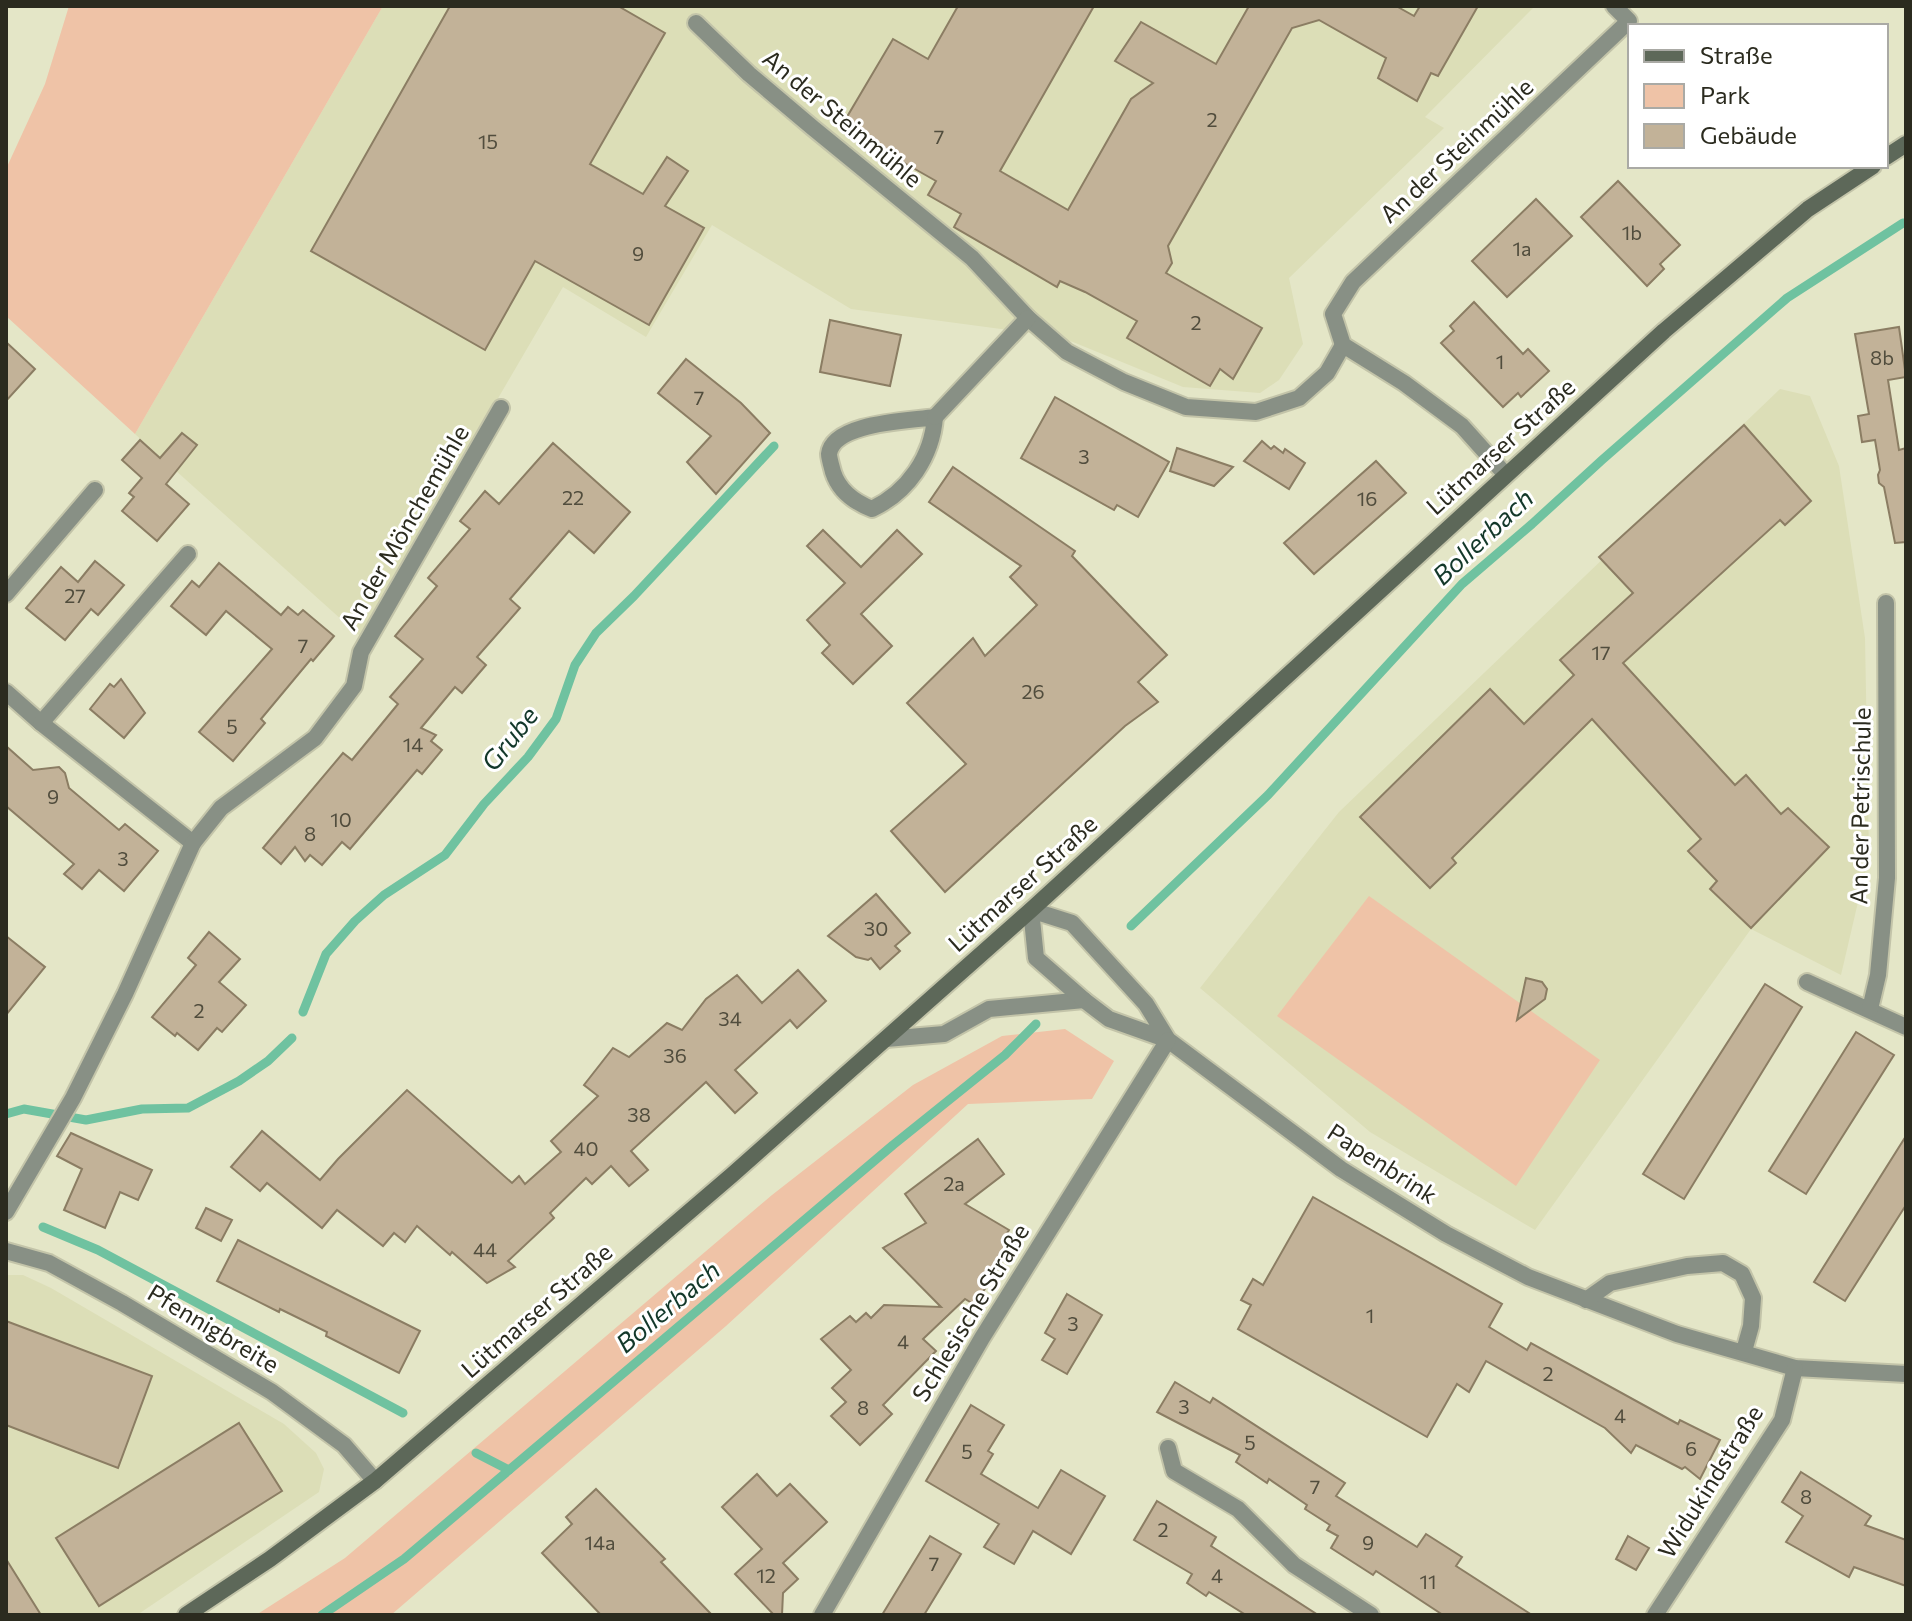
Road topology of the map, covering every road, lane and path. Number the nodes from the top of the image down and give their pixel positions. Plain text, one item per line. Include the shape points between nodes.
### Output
1 (1614, 6) edge
2 (696, 23) dead end
3 (1906, 144) edge
4 (1888, 156) edge
5 (1870, 168) edge
6 (1028, 318) junction
7 (1343, 345) junction
8 (501, 408) dead end
9 (935, 417) junction
10 (1505, 474) junction
11 (95, 490) dead end
12 (188, 554) dead end
13 (6, 594) edge
14 (1886, 603) dead end
15 (6, 692) edge
16 (41, 723) junction
17 (193, 843) junction
18 (1031, 910) junction
19 (1807, 982) dead end
20 (1084, 1000) junction
21 (1870, 1009) junction
22 (1906, 1027) edge
23 (886, 1039) junction
24 (1168, 1040) junction
25 (6, 1212) edge
26 (6, 1251) edge
27 (1586, 1300) junction
28 (1744, 1351) junction
29 (1795, 1368) junction
30 (1906, 1374) edge
31 (1168, 1448) dead end
32 (375, 1481) junction
33 (186, 1615) edge
34 (822, 1615) edge
35 (1371, 1615) edge
36 (1655, 1615) edge

1 - 7 street, An der Steinmühle via 1629,21 1353,282 1333,314
2 - 6 street, An der Steinmühle via 749,74 972,258
3 - 4 main road
5 - 10 main road, Lütmarser Straße via 1808,209
6 - 7 street, An der Steinmühle via 1067,352 1186,407 1256,412 1299,398 1327,373
6 - 9 street
7 - 10 street via 1462,426
8 - 17 street, An der Mönchemühle via 361,652 354,686 315,738 221,808
9 - 9 street via 869,426 834,443 829,454 840,487 856,503 872,509 887,502 914,476 933,437
10 - 18 main road, Lütmarser Straße
11 - 13 street
12 - 16 street
14 - 21 street, An der Petrischule via 1887,878
15 - 16 street
16 - 17 street
17 - 25 street, An der Mönchemühle via 73,1098
18 - 20 street, Papenbrink via 1036,958
18 - 23 main road, Lütmarser Straße
18 - 24 street, Papenbrink via 1072,923 1146,1004
19 - 21 street
20 - 23 street via 989,1009 944,1034
20 - 24 street, Papenbrink via 1109,1019
21 - 22 street
23 - 32 main road, Lütmarser Straße
24 - 27 street, Papenbrink via 1341,1169 1446,1234
24 - 34 street, Schlesische Straße via 982,1338
26 - 32 street, Pfennigbreite via 49,1263 272,1392 344,1445
27 - 28 street, Papenbrink via 1677,1334
27 - 28 street via 1610,1283 1723,1263 1742,1274 1753,1298
28 - 29 street, Papenbrink
29 - 30 street, Papenbrink
29 - 36 street, Widukindstraße via 1782,1420
31 - 35 street via 1174,1471 1238,1509 1294,1565
32 - 33 main road, Lütmarser Straße

